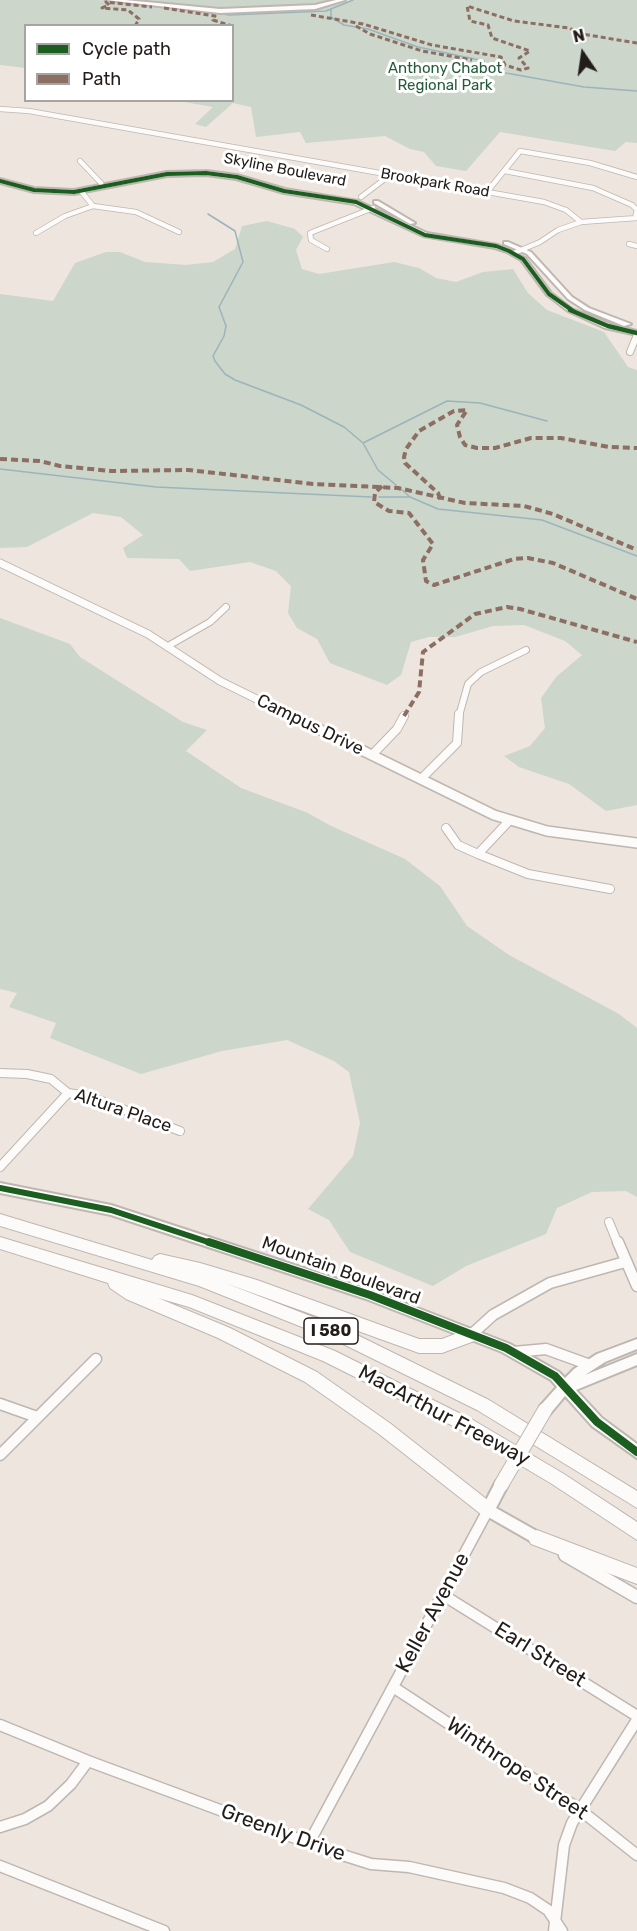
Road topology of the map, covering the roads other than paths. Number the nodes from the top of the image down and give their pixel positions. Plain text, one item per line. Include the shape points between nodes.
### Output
1 (109, 0) edge
2 (342, 0) edge
3 (0, 109) edge
4 (80, 161) dead end
5 (505, 171) junction
6 (0, 173) edge
7 (390, 175) junction
8 (637, 177) edge
9 (0, 181) edge
10 (101, 183) junction
11 (81, 191) junction
12 (488, 192) junction
13 (361, 197) junction
14 (93, 206) junction
15 (373, 208) junction
16 (636, 218) edge
17 (581, 222) junction
18 (179, 232) dead end
19 (36, 233) dead end
20 (629, 244) dead end
21 (637, 246) edge
22 (327, 249) dead end
23 (523, 249) junction
24 (514, 253) junction
25 (637, 326) edge
26 (637, 334) edge
27 (630, 352) dead end
28 (0, 563) edge
29 (226, 606) dead end
30 (168, 646) junction
31 (526, 650) dead end
32 (404, 716) dead end
33 (372, 755) junction
34 (421, 779) junction
35 (509, 821) junction
36 (446, 828) dead end
37 (637, 843) edge
38 (478, 854) junction
39 (610, 890) dead end
40 (0, 1073) edge
41 (69, 1093) junction
42 (180, 1131) dead end
43 (0, 1167) edge
44 (0, 1188) edge
45 (0, 1220) edge
46 (609, 1222) dead end
47 (0, 1243) edge
48 (115, 1254) junction
49 (625, 1262) junction
50 (104, 1275) junction
51 (637, 1286) edge
52 (471, 1335) junction
53 (637, 1344) edge
54 (514, 1352) junction
55 (96, 1359) dead end
56 (637, 1359) edge
57 (590, 1365) junction
58 (566, 1389) junction
59 (0, 1404) edge
60 (37, 1417) junction
61 (637, 1452) edge
62 (0, 1455) edge
63 (637, 1500) edge
64 (488, 1510) junction
65 (637, 1532) edge
66 (537, 1538) junction
67 (637, 1576) edge
68 (443, 1595) junction
69 (637, 1597) edge
70 (393, 1687) junction
71 (637, 1718) edge
72 (0, 1725) edge
73 (88, 1761) junction
74 (579, 1809) junction
75 (0, 1827) edge
76 (309, 1844) junction
77 (637, 1855) edge
78 (0, 1866) edge
79 (557, 1927) edge
80 (164, 1931) edge

1 - 2 main road via 220,11 315,7
3 - 7 street, Brookpark Road
4 - 10 street
5 - 8 street via 520,151 597,164
5 - 12 street
5 - 16 street via 593,188 632,205 637,210
6 - 10 main road, Skyline Boulevard via 44,186
7 - 12 street, Brookpark Road
7 - 13 street
9 - 11 main road, Skyline Boulevard via 34,190
10 - 13 main road, Skyline Boulevard via 165,170 207,169
11 - 14 street
11 - 15 main road, Skyline Boulevard via 167,174 206,173
12 - 17 street, Brookpark Road via 552,203
13 - 23 main road, Skyline Boulevard via 430,231 497,240
14 - 18 street via 136,212
14 - 19 street
15 - 22 street via 310,234 311,240
15 - 24 main road, Skyline Boulevard via 425,235 496,246
16 - 17 street
17 - 23 street
20 - 21 street
23 - 24 street
23 - 25 main road, Skyline Boulevard via 570,298 610,319
24 - 26 main road, Skyline Boulevard via 549,294 570,310
26 - 27 street
28 - 30 street, Campus Drive
29 - 30 street via 210,622
30 - 33 street, Campus Drive via 220,681
31 - 34 street via 482,672 468,684 459,712 457,743
32 - 33 street
33 - 34 street, Campus Drive
34 - 35 street, Campus Drive
35 - 37 street, Campus Drive via 547,831
35 - 38 street
36 - 38 street via 458,845
38 - 39 street via 528,874
40 - 41 street, Altura Place via 51,1079
41 - 42 street, Altura Place via 88,1096
41 - 43 street
44 - 52 main road, Mountain Boulevard via 111,1210 370,1295
45 - 48 highway, MacArthur Freeway / I 580
46 - 49 street
47 - 50 highway, MacArthur Freeway / I 580
48 - 52 highway via 182,1264 225,1276 419,1346 442,1346
48 - 63 highway, MacArthur Freeway / I 580 via 248,1297 392,1359 527,1430
49 - 51 street
49 - 52 street via 550,1283 493,1315
50 - 64 highway via 132,1294 224,1333 311,1377
50 - 65 highway, MacArthur Freeway / I 580 via 235,1318 376,1378 511,1450
52 - 54 main road, Mountain Boulevard
53 - 57 main road, Keller Avenue
54 - 57 street, Mountain Boulevard via 546,1349
54 - 58 main road, Mountain Boulevard via 555,1376
55 - 60 street
56 - 58 main road, Keller Avenue
57 - 58 main road, Keller Avenue
58 - 61 main road, Mountain Boulevard via 608,1433
58 - 64 main road, Keller Avenue, bridge via 545,1410
59 - 60 street
60 - 62 street
64 - 66 main road
64 - 68 street, Keller Avenue
66 - 67 highway
66 - 69 street
68 - 70 street, Keller Avenue
68 - 71 street, Earl Street
70 - 74 street, Winthrope Street
70 - 76 street, Keller Avenue
71 - 74 street
72 - 73 street, Greenly Drive
73 - 75 street via 48,1806
73 - 76 street, Greenly Drive
74 - 77 street, Winthrope Street
74 - 79 street via 564,1845
76 - 79 street, Greenly Drive via 371,1864 504,1888 530,1898
78 - 80 street

